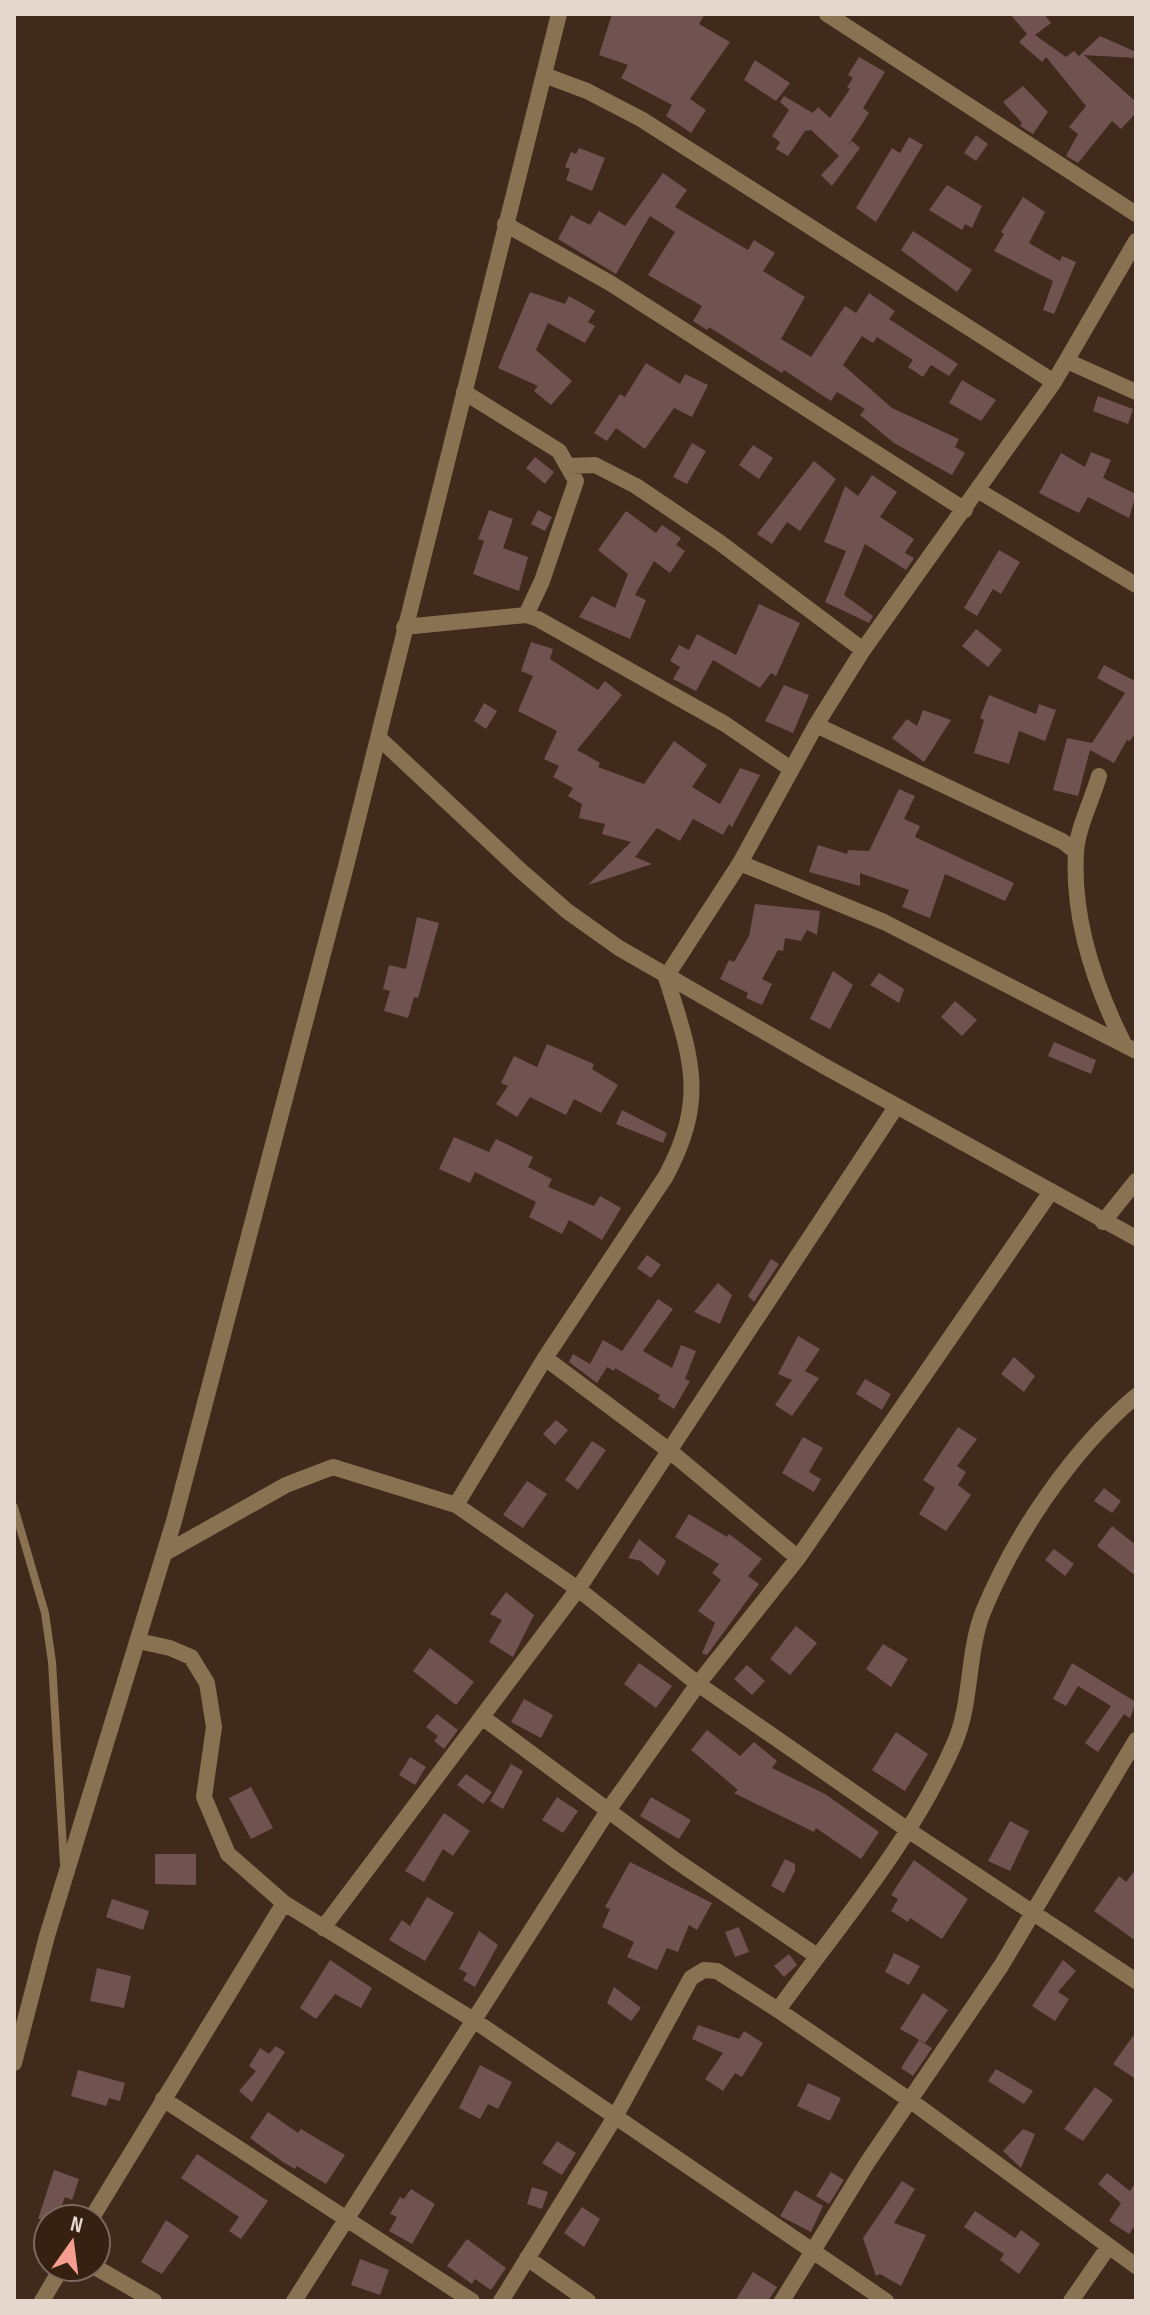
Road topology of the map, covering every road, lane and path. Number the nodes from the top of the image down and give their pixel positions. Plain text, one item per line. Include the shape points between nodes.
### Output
1 (559, 14) edge
2 (827, 14) edge
3 (544, 75) junction
4 (1136, 214) edge
5 (505, 224) junction
6 (1136, 241) edge
7 (1067, 361) junction
8 (1054, 382) junction
9 (464, 392) junction
10 (1136, 392) edge
11 (570, 466) junction
12 (979, 491) junction
13 (965, 510) junction
14 (1136, 585) edge
15 (526, 615) junction
16 (404, 627) junction
17 (863, 650) junction
18 (816, 725) junction
19 (379, 738) junction
20 (791, 769) junction
21 (1099, 776) dead end
22 (1075, 851) junction
23 (740, 863) junction
24 (666, 977) junction
25 (1130, 1047) edge
26 (896, 1107) junction
27 (1136, 1181) edge
28 (1050, 1193) junction
29 (1103, 1222) junction
30 (1136, 1238) edge
31 (545, 1358) junction
32 (1136, 1396) edge
33 (671, 1452) junction
34 (456, 1505) junction
35 (14, 1507) edge
36 (165, 1553) junction
37 (798, 1558) junction
38 (578, 1589) junction
39 (138, 1641) junction
40 (698, 1684) junction
41 (482, 1717) junction
42 (1136, 1740) edge
43 (609, 1809) junction
44 (908, 1830) junction
45 (65, 1877) junction
46 (284, 1903) junction
47 (1032, 1912) junction
48 (323, 1928) junction
49 (817, 1956) junction
50 (1136, 1981) edge
51 (778, 2010) junction
52 (472, 2019) junction
53 (14, 2063) edge
54 (163, 2099) junction
55 (911, 2101) junction
56 (615, 2117) junction
57 (101, 2203) edge
58 (347, 2222) junction
59 (1109, 2246) junction
60 (809, 2251) junction
61 (527, 2258) junction
62 (1136, 2266) edge
63 (112, 2277) edge
64 (53, 2283) edge
65 (42, 2301) edge
66 (154, 2301) edge
67 (294, 2301) edge
68 (472, 2301) edge
69 (501, 2301) edge
70 (588, 2301) edge
71 (782, 2301) edge
72 (886, 2301) edge
73 (1071, 2301) edge

1 - 3 street
2 - 4 street
3 - 5 street
3 - 8 street via 641,119
5 - 9 street
5 - 13 street via 610,283
6 - 7 street
7 - 8 street
7 - 10 street
8 - 12 street
9 - 11 street via 559,451
9 - 16 street
11 - 15 street via 574,496
11 - 17 street via 595,465 636,486
12 - 13 street
12 - 14 street
13 - 17 street
15 - 16 street
15 - 20 street via 725,724
16 - 19 street
17 - 18 street
18 - 20 street
18 - 22 street
19 - 24 street via 567,911
19 - 36 street
20 - 23 street
21 - 22 street
22 - 25 street via 1079,918 1100,996
23 - 24 street
23 - 25 street via 884,922
24 - 26 street
24 - 31 street via 694,1076 682,1146
26 - 28 street
26 - 33 street
27 - 29 street
28 - 29 street
28 - 37 street
29 - 30 street
31 - 33 street
31 - 34 street
32 - 44 street via 1063,1471 983,1612 956,1740
33 - 37 street
33 - 38 street
34 - 36 street via 333,1467 286,1485
34 - 38 street
35 - 45 lane via 45,1613 52,1662
36 - 39 street
37 - 40 street
38 - 40 street
38 - 41 street
39 - 45 street
39 - 46 street via 191,1657 201,1668 213,1706 204,1797 209,1813 228,1854
40 - 43 street
40 - 44 street
41 - 43 street
41 - 48 street
42 - 47 street
43 - 49 street
43 - 52 street
44 - 47 street
44 - 49 street
45 - 53 street
46 - 48 street
46 - 54 street
47 - 50 street
47 - 55 street
48 - 52 street
49 - 51 street
51 - 55 street
51 - 56 street via 717,1971 704,1970 691,1978
52 - 56 street
52 - 58 street
54 - 57 street
54 - 58 street
55 - 59 street
55 - 60 street
56 - 60 street
56 - 61 street
58 - 67 street
58 - 68 street
59 - 62 street
59 - 73 street
60 - 71 street
60 - 72 street
61 - 69 street
61 - 70 street
63 - 66 street
64 - 65 street

